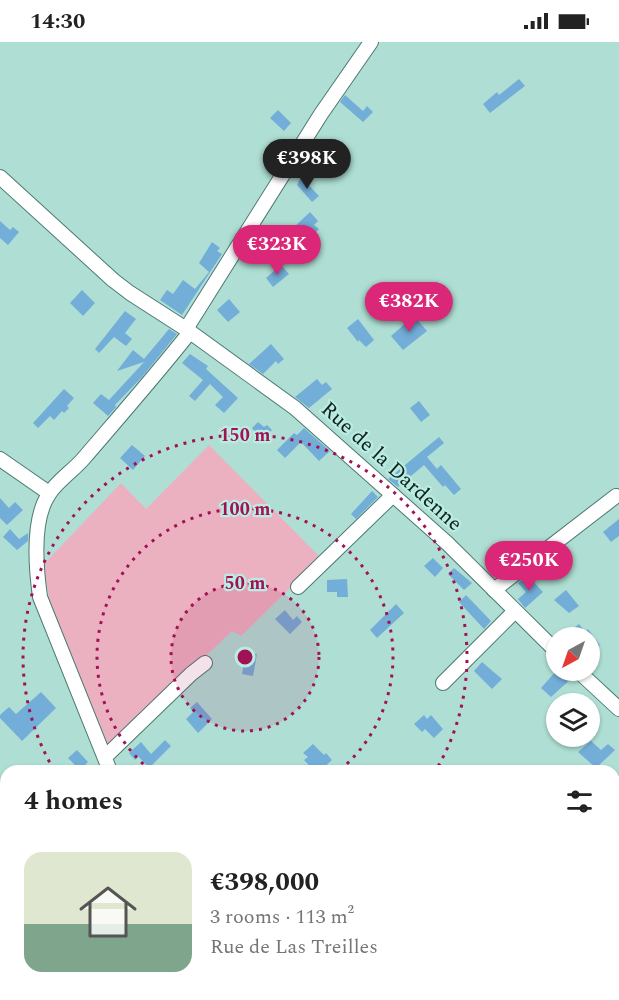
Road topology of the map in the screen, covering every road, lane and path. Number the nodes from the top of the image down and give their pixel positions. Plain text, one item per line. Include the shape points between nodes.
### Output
1 (371, 42) edge
2 (0, 177) edge
3 (188, 330) junction
4 (0, 459) edge
5 (49, 493) junction
6 (393, 495) junction
7 (616, 496) dead end
8 (298, 587) dead end
9 (494, 590) junction
10 (515, 611) junction
11 (546, 641) edge
12 (205, 663) dead end
13 (589, 681) edge
14 (443, 683) dead end
15 (619, 709) edge
16 (105, 757) junction
17 (108, 765) edge

1 - 3 street via 321,114
2 - 3 street, Rue de la Dardenne via 113,280
3 - 5 street via 75,469
3 - 6 street, Rue de la Dardenne via 295,408
4 - 5 street
5 - 16 street via 39,522 36,549 40,597
6 - 8 street
6 - 9 street, Rue de la Dardenne
7 - 9 street
9 - 10 street, Rue de la Dardenne
10 - 11 street, Rue de la Dardenne
10 - 14 street
12 - 16 street
13 - 15 street
16 - 17 street

